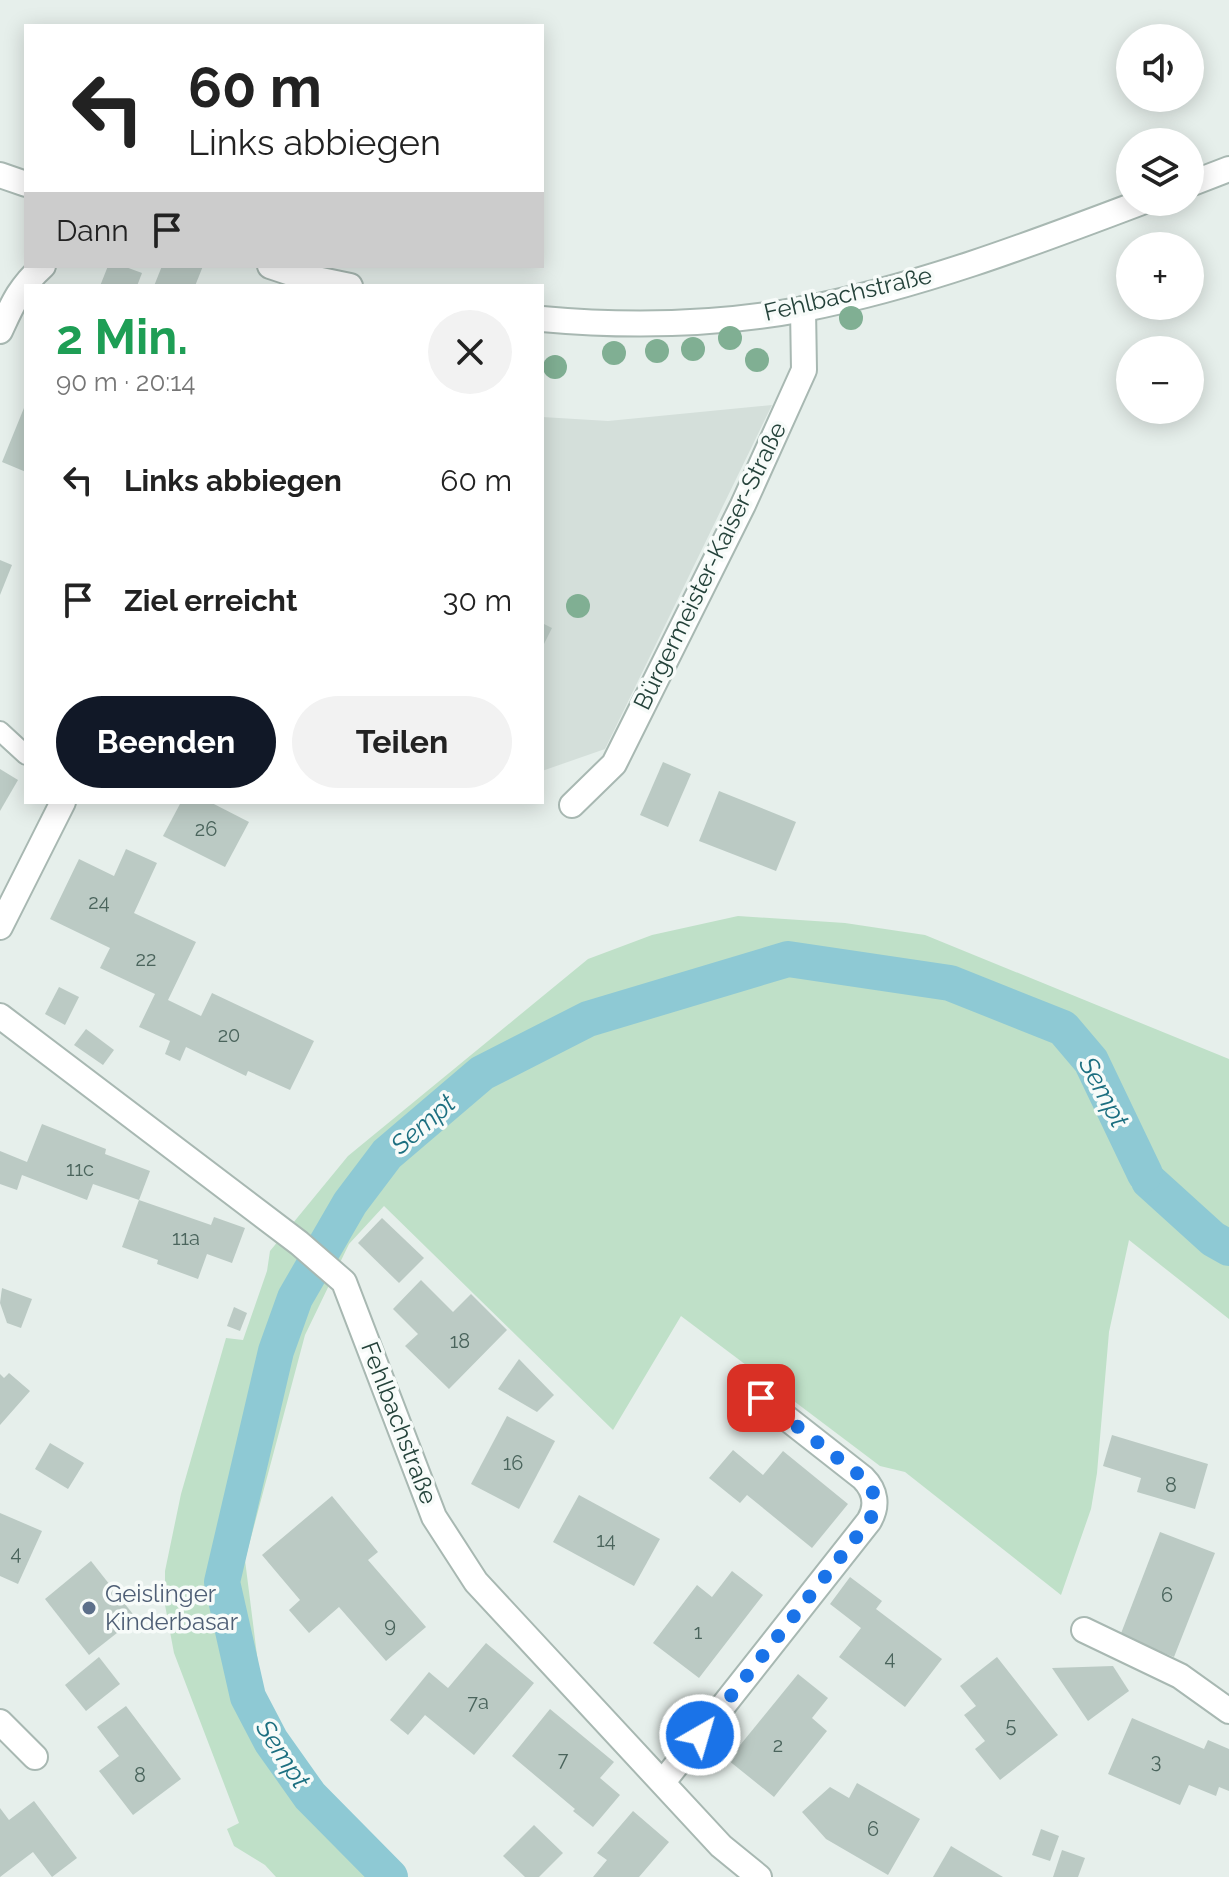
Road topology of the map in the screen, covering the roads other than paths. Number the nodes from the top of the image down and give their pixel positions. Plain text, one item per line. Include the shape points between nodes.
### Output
1 (1229, 169) edge
2 (0, 175) edge
3 (1204, 179) edge
4 (24, 183) edge
5 (1116, 212) edge
6 (41, 268) edge
7 (273, 268) edge
8 (294, 280) edge
9 (24, 284) edge
10 (331, 284) edge
11 (24, 285) edge
12 (803, 309) junction
13 (544, 319) edge
14 (0, 331) edge
15 (0, 731) edge
16 (24, 753) edge
17 (62, 804) edge
18 (572, 805) dead end
19 (0, 927) edge
20 (0, 1016) edge
21 (761, 1398) dead end
22 (1084, 1630) dead end
23 (1229, 1711) edge
24 (0, 1722) edge
25 (35, 1757) dead end
26 (663, 1782) junction
27 (759, 1877) edge

1 - 3 street
2 - 4 street
5 - 12 street, Fehlbachstraße via 954,270
6 - 9 street
7 - 8 street
8 - 10 street
11 - 14 street
12 - 13 street, Fehlbachstraße via 641,324
12 - 18 street, Bürgermeister-Kaiser-Straße via 804,370 743,505 614,764
15 - 16 lane
17 - 19 street
20 - 26 street, Fehlbachstraße via 344,1282 434,1517 476,1582
21 - 26 street via 869,1483 875,1498 873,1514
22 - 23 street via 1180,1676
24 - 25 street
26 - 27 street, Fehlbachstraße via 721,1846

